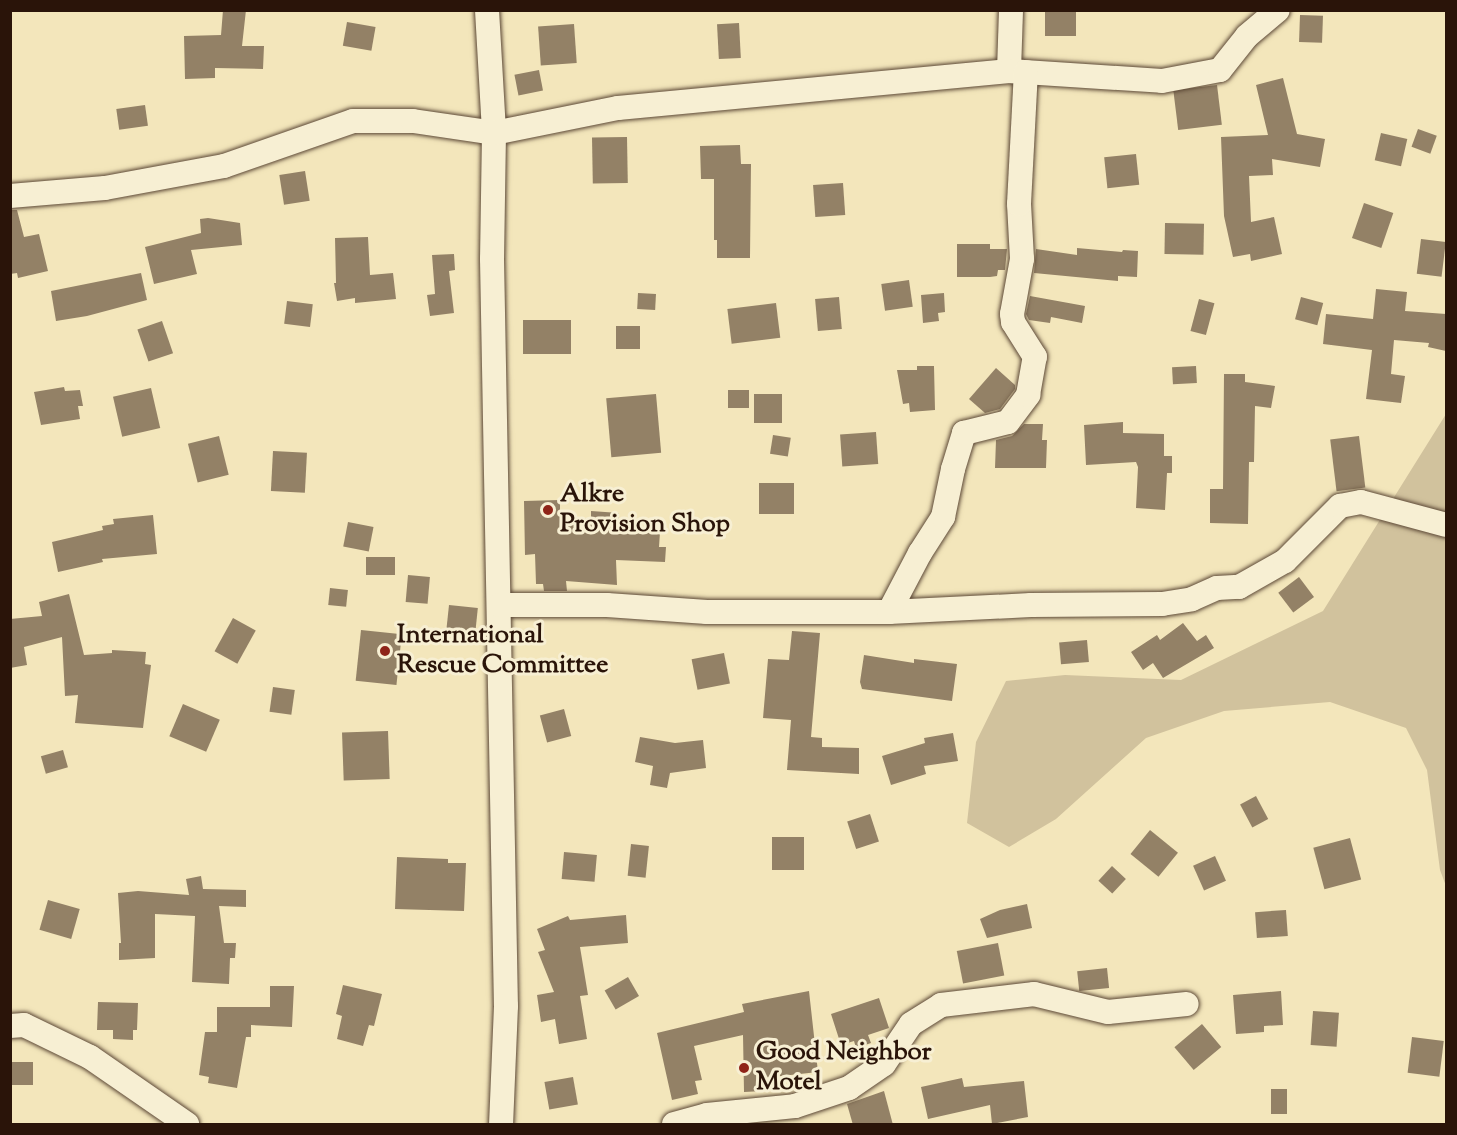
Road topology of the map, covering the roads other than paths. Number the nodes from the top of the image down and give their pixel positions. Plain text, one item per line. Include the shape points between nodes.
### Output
1 (487, 10) edge
2 (1011, 10) edge
3 (1278, 10) edge
4 (1018, 71) junction
5 (494, 133) junction
6 (10, 196) edge
7 (1446, 525) edge
8 (500, 605) junction
9 (889, 612) junction
10 (1187, 1004) dead end
11 (10, 1026) edge
12 (495, 1123) edge
13 (187, 1125) edge
14 (675, 1125) edge

1 - 5 street
2 - 4 street
3 - 4 street via 1246,36 1220,70 1162,81
4 - 5 street via 618,108
4 - 9 street via 1022,259 1012,314 1035,357 1028,395 1008,422 964,433 944,517
5 - 6 street via 413,121 353,121 224,166 105,188
5 - 8 street via 492,259
7 - 9 street via 1361,502 1340,506 1285,561 1239,587 1217,588 1192,598 1162,604
8 - 9 street via 608,605 707,612
8 - 12 street via 506,1006
10 - 14 street via 1108,1012 1034,994 941,1005 911,1024 884,1064 849,1088 795,1106 707,1115
11 - 13 street via 24,1025 90,1057

